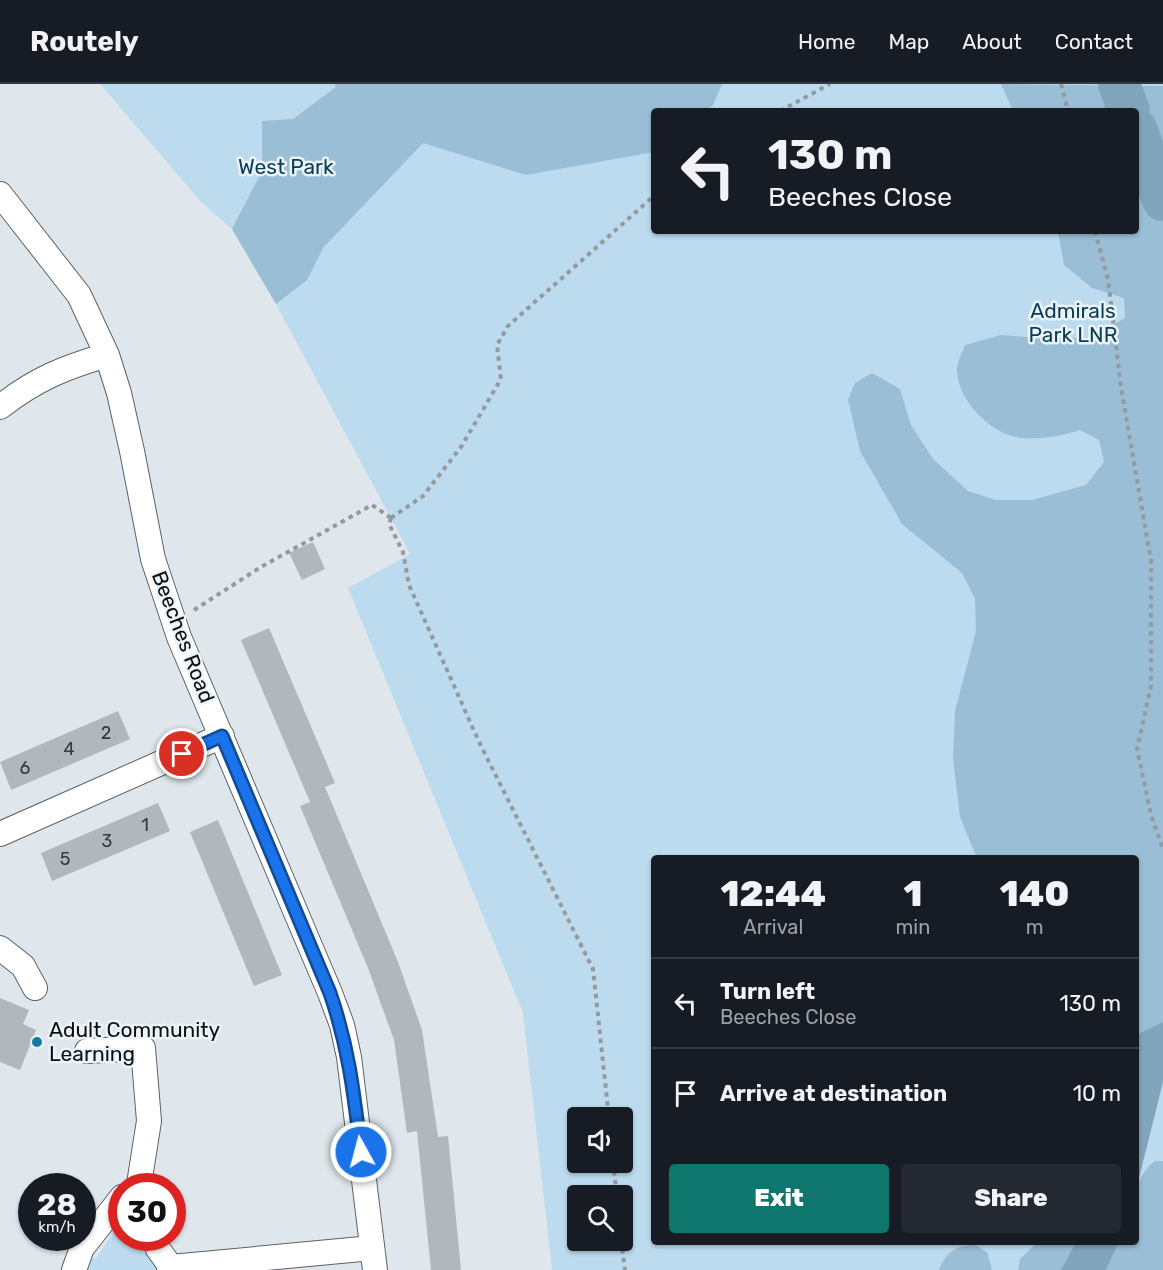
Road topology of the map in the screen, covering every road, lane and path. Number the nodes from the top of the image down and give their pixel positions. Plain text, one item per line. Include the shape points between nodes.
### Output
1 (830, 84) edge
2 (1061, 84) edge
3 (786, 108) edge
4 (1067, 108) edge
5 (0, 194) edge
6 (651, 199) edge
7 (1096, 234) edge
8 (106, 355) junction
9 (0, 406) edge
10 (391, 518) junction
11 (173, 619) junction
12 (222, 736) junction
13 (0, 834) edge
14 (1163, 849) edge
15 (0, 948) edge
16 (35, 988) dead end
17 (87, 1051) dead end
18 (608, 1107) edge
19 (137, 1173) edge
20 (108, 1218) edge
21 (159, 1251) edge
22 (622, 1251) edge
23 (373, 1259) edge
24 (170, 1269) edge
25 (74, 1270) edge
26 (625, 1270) edge

1 - 3 path
2 - 4 path
5 - 8 street, Beeches Road via 80,295
6 - 10 path via 508,326 496,345 501,379 466,437 423,496
7 - 14 path via 1108,279 1121,387 1151,561 1151,687 1137,749 1151,815
8 - 9 street via 62,369 24,388
8 - 11 street, Beeches Road via 119,393 153,559
10 - 11 path via 372,505
10 - 18 path via 389,524 403,552 409,585 480,744 593,969
11 - 12 street, Beeches Road
12 - 13 street
12 - 23 street, Beeches Road via 342,1025
15 - 16 street via 23,966
17 - 19 street via 143,1047 149,1121
20 - 25 street via 82,1248
21 - 24 street
22 - 26 path
23 - 24 street

